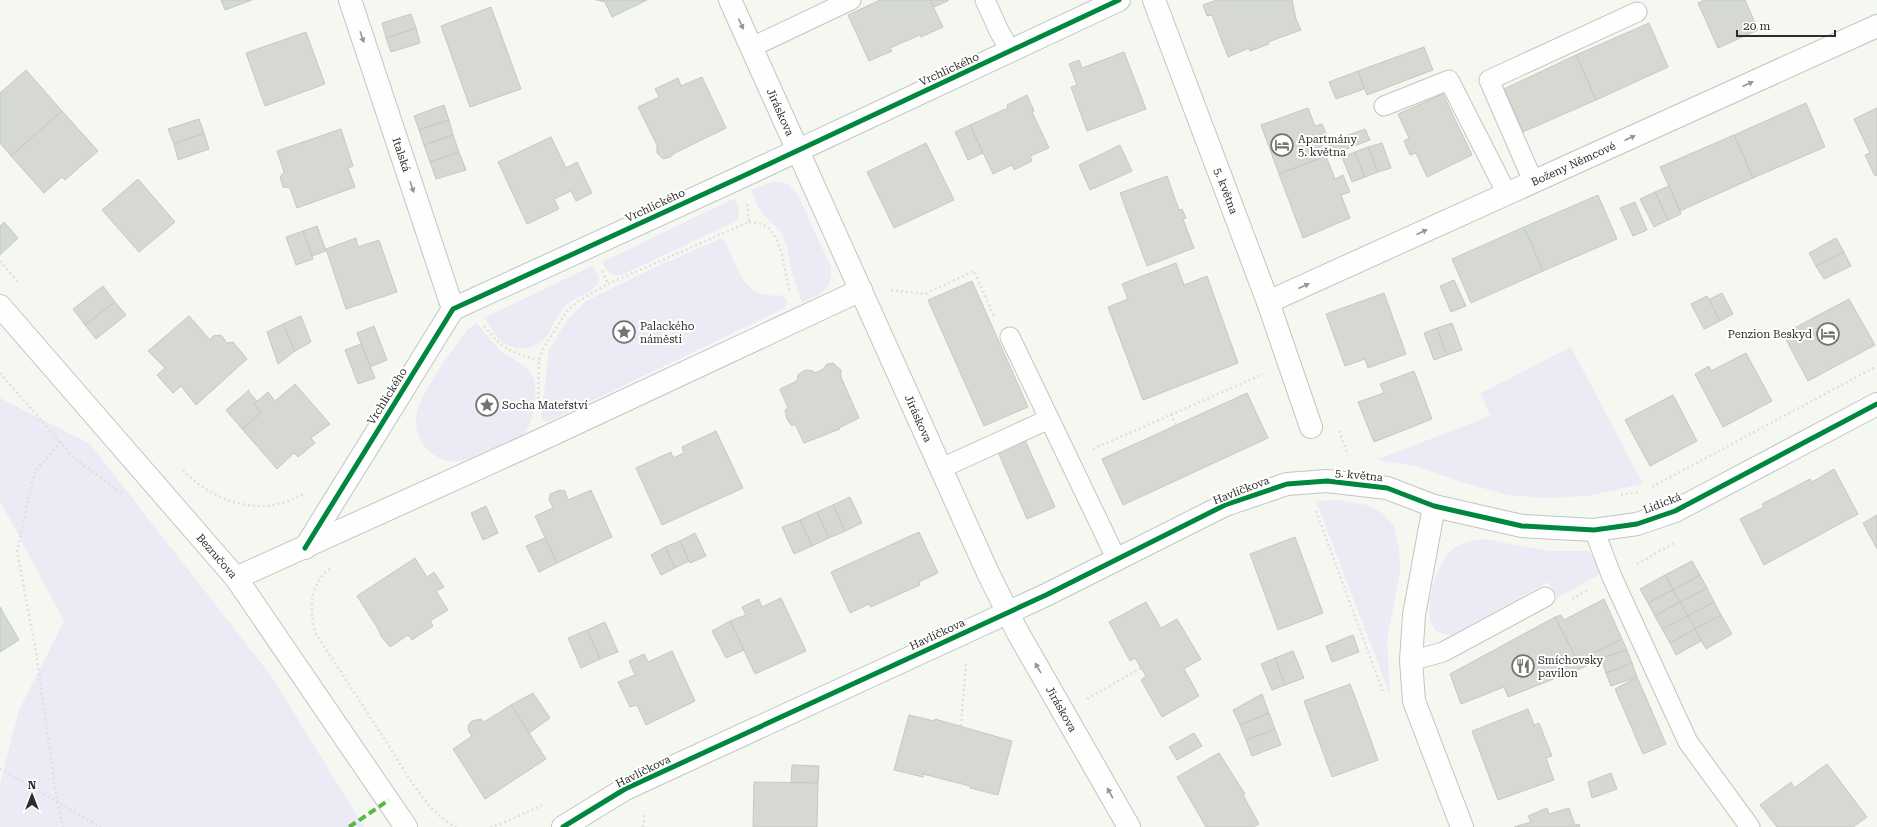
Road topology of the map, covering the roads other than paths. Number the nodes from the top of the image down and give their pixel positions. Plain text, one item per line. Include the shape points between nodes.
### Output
1 (350, 0) edge
2 (730, 0) edge
3 (850, 0) edge
4 (985, 0) edge
5 (1119, 0) edge
6 (1154, 0) edge
7 (1637, 12) dead end
8 (1877, 26) edge
9 (752, 47) junction
10 (1011, 52) junction
11 (1384, 106) dead end
12 (798, 150) junction
13 (1533, 182) junction
14 (1507, 194) junction
15 (861, 290) junction
16 (1268, 302) junction
17 (0, 306) edge
18 (453, 309) junction
19 (1010, 337) dead end
20 (1877, 404) edge
21 (1048, 419) junction
22 (1311, 427) dead end
23 (942, 468) junction
24 (1327, 481) joint
25 (1434, 506) junction
26 (1594, 530) junction
27 (305, 548) junction
28 (1117, 560) junction
29 (236, 578) junction
30 (1545, 597) dead end
31 (1008, 612) junction
32 (1411, 661) junction
33 (406, 827) edge
34 (563, 827) edge
35 (1129, 827) edge
36 (1462, 827) edge
37 (1750, 827) edge

1 -> 18 street, Italská
2 -> 9 street, Jiráskova
3 - 9 lane
4 - 10 lane
5 - 10 street, Vrchlického
6 - 16 street, 5. května
7 - 13 lane via 1489,80
13 -> 8 street, Boženy Němcové
9 - 12 street, Jiráskova
10 - 12 street, Vrchlického
11 - 14 lane via 1449,80
12 - 15 street, Jiráskova
12 - 18 street, Vrchlického
13 - 14 street, Boženy Němcové
16 -> 14 street, Boženy Němcové
15 - 23 street, Jiráskova
15 - 27 street
16 - 22 street, 5. května
17 - 29 street, Bezručova
18 - 27 street, Vrchlického
19 - 21 lane
20 - 26 street, Lidická via 1675,511 1637,524
21 - 23 lane
21 - 28 lane
23 - 31 street, Jiráskova
24 - 25 street, 5. května via 1387,488
24 - 28 street, Havlíčkova via 1287,484 1225,505
25 - 26 street, Lidická via 1522,526
25 - 32 street via 1414,615
26 - 37 lane via 1612,577 1688,742
27 - 29 street
28 - 31 street, Havlíčkova
29 - 33 street, Bezručova
30 - 32 lane via 1443,652
31 - 34 street, Havlíčkova via 625,789
35 -> 31 street, Jiráskova
32 - 36 street via 1414,701

